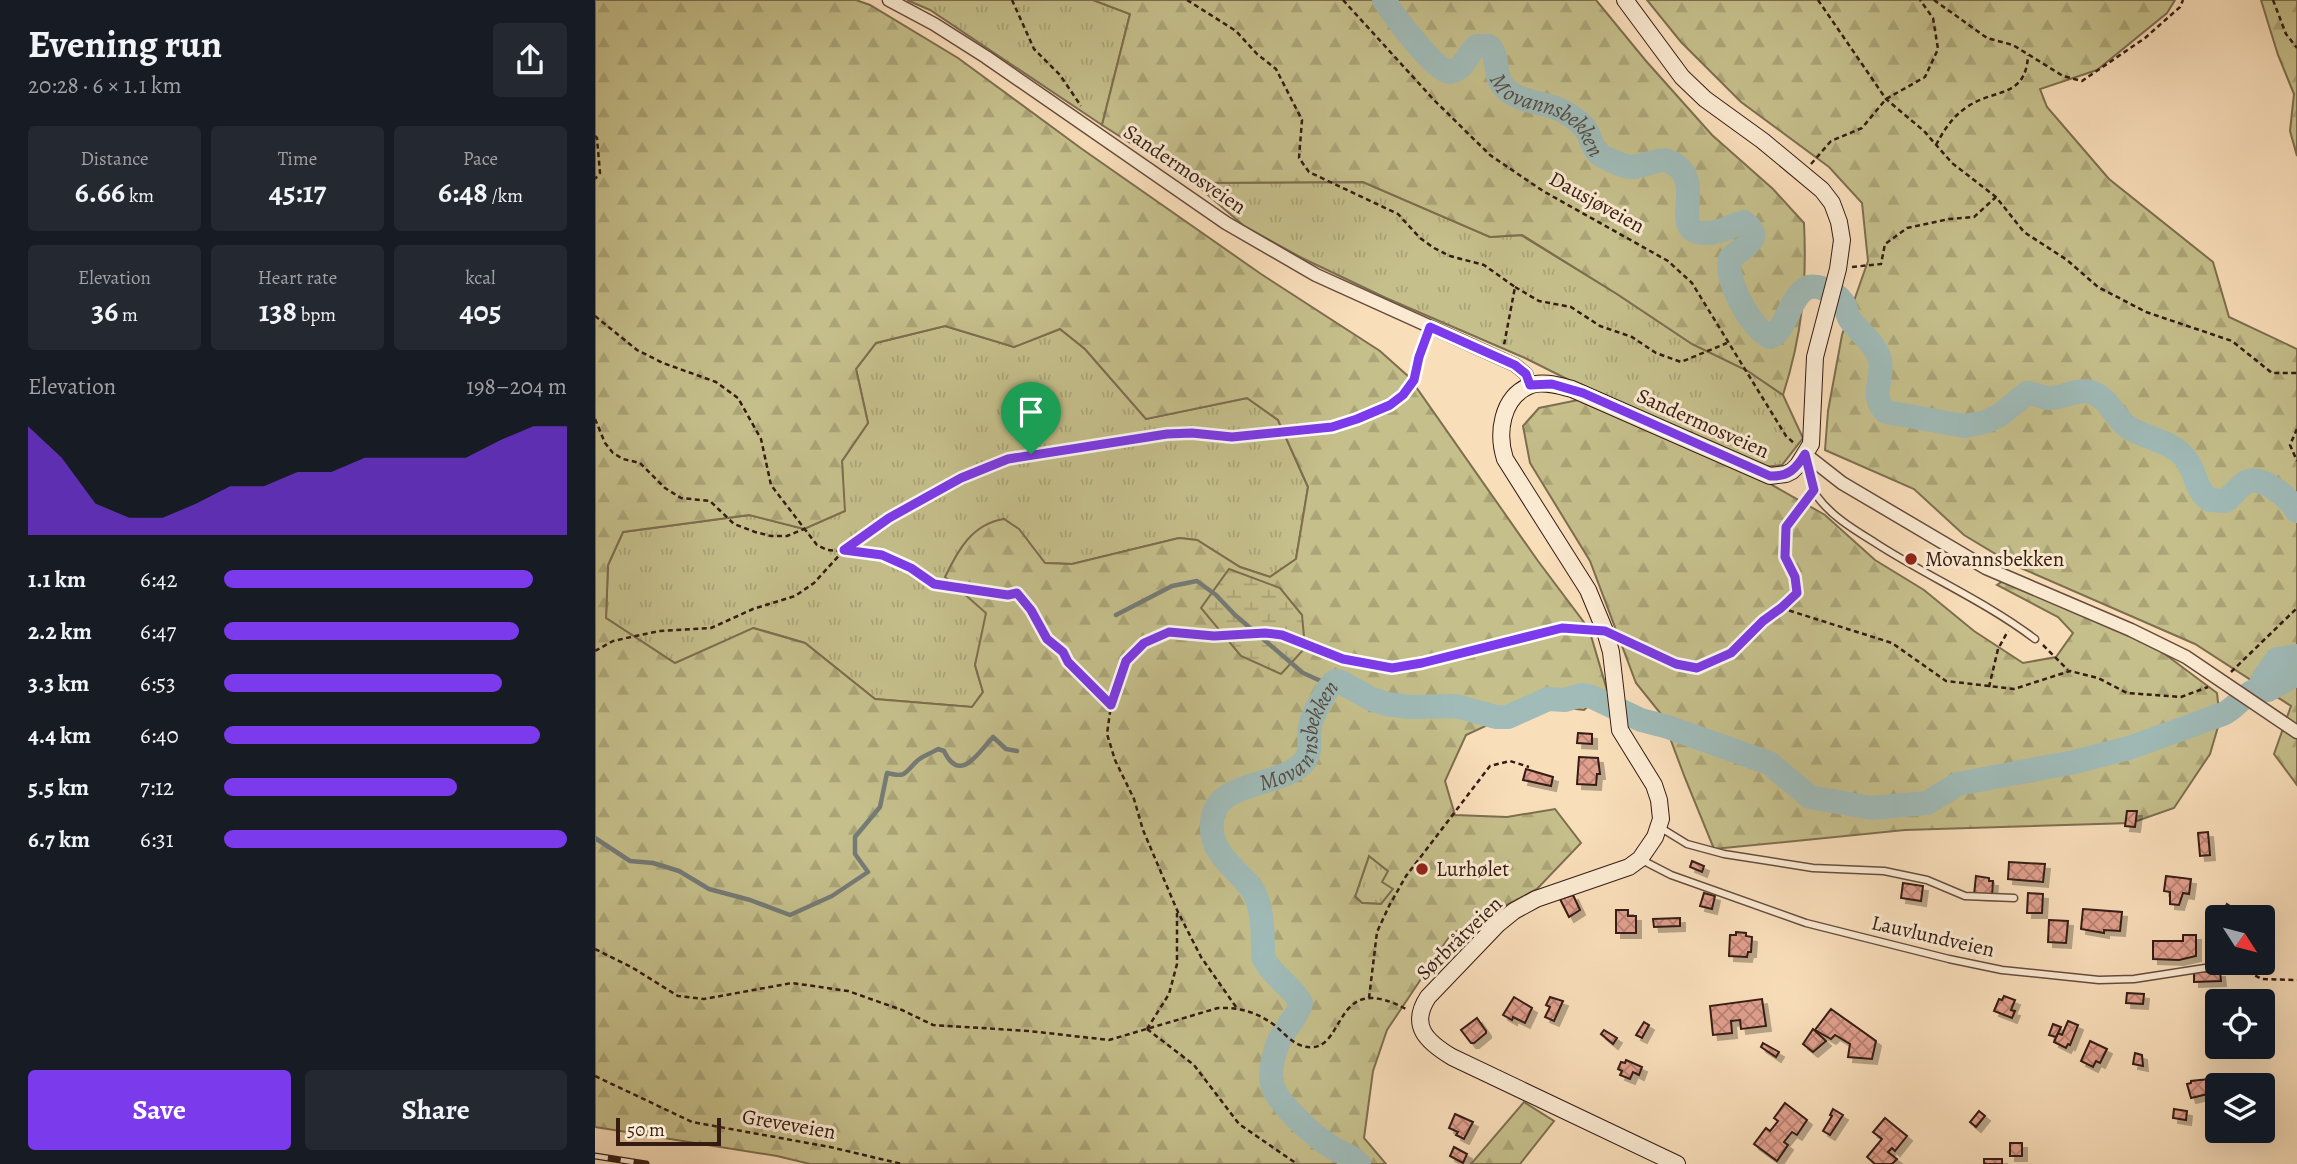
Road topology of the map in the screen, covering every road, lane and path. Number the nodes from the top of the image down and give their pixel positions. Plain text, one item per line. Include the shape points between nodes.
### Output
1 (889, 0) edge
2 (1012, 0) edge
3 (1187, 0) edge
4 (1343, 0) edge
5 (1625, 0) edge
6 (1818, 0) edge
7 (1920, 0) edge
8 (1934, 0) edge
9 (2183, 0) edge
10 (2273, 0) edge
11 (2297, 48) edge
12 (2028, 55) junction
13 (1886, 99) junction
14 (1084, 110) dead end
15 (595, 136) edge
16 (1936, 145) junction
17 (1803, 173) junction
18 (595, 179) edge
19 (1996, 197) junction
20 (1834, 284) junction
21 (1515, 287) junction
22 (595, 316) edge
23 (1430, 327) junction
24 (1729, 342) junction
25 (1500, 358) junction
26 (2297, 373) edge
27 (1530, 385) junction
28 (595, 419) edge
29 (2297, 429) edge
30 (1805, 454) junction
31 (2297, 461) edge
32 (1814, 490) junction
33 (804, 529) junction
34 (844, 550) junction
35 (1781, 608) junction
36 (2297, 608) edge
37 (2013, 622) junction
38 (1605, 631) junction
39 (2035, 639) joint
40 (595, 651) edge
41 (2070, 671) junction
42 (2221, 682) junction
43 (1989, 687) junction
44 (1111, 705) junction
45 (2297, 732) edge
46 (1529, 766) dead end
47 (1659, 827) junction
48 (1640, 859) junction
49 (2014, 898) dead end
50 (1177, 910) junction
51 (595, 949) edge
52 (2205, 966) edge
53 (2254, 975) edge
54 (2297, 980) edge
55 (1369, 998) junction
56 (1400, 1006) dead end
57 (1236, 1007) junction
58 (1147, 1029) junction
59 (595, 1076) edge
60 (902, 1164) edge
61 (1297, 1164) edge
62 (1677, 1164) edge

1 - 23 street, Sandermosveien via 986,57 1226,223 1316,275
2 - 14 path via 1034,49 1060,75
3 - 21 path via 1235,31 1276,69 1302,120 1299,158 1308,172 1398,214 1434,248 1484,265
4 - 24 path, Dausjøveien via 1490,155 1582,214 1668,261 1692,283
5 - 17 street via 1682,77 1714,107
6 - 13 path
7 - 13 path via 1933,18 1938,49 1925,78
8 - 12 path via 1987,38
9 - 12 path via 2145,38 2081,80 2063,76
10 - 11 path via 2278,18
12 - 16 path via 2028,71 2016,86 1968,105 1948,122
13 - 16 path
13 - 17 path via 1862,128 1831,141
15 - 18 path via 600,173
16 - 19 path
17 - 20 street via 1832,203 1839,222 1842,240
19 - 20 path via 1974,217 1907,228 1885,244 1881,264
19 - 26 path via 2024,232 2098,287 2146,312 2232,341 2272,373
20 - 30 street via 1815,357 1811,444
21 - 24 path via 1539,301 1571,307 1599,326 1681,362
21 - 25 path
22 - 33 path via 637,350 716,382 738,398 761,439 771,485
23 - 25 street, Sandermosveien
23 - 34 path via 1414,380 1403,395 1357,419 1332,427 1232,437 1167,434 1008,459 901,511
24 - 30 path, Dausjøveien via 1786,436
25 - 27 street, Sandermosveien via 1522,370
27 - 30 street, Sandermosveien via 1552,384 1583,393 1770,476 1792,471
27 - 38 street via 1506,411 1502,447 1517,480 1588,590
28 - 33 path via 613,453 640,463 681,498 710,501 734,524 755,532 787,536
29 - 31 path via 2290,445
30 - 32 lane
30 - 42 street via 1842,483 1986,568 2162,645
32 - 35 path via 1786,527 1785,557 1797,593
32 - 37 lane via 1838,519
33 - 34 path via 817,545
34 - 40 path via 814,583 795,596 711,628 659,631 613,641
34 - 44 path via 882,555 934,584 1017,593 1047,639
35 - 38 path via 1731,653 1697,668 1676,664
35 - 43 path via 1892,643 1946,681
36 - 42 path
37 - 39 lane
37 - 43 path via 1998,649
38 - 44 path via 1546,630 1392,668 1343,659 1273,634 1169,632 1144,643 1126,661
38 - 47 street via 1618,719 1654,785 1661,809
39 - 41 path
41 - 42 path via 2098,678 2127,693 2182,697
41 - 43 path via 2014,689
42 - 45 street
44 - 50 path via 1107,734 1115,760
46 - 55 path via 1510,761 1490,766 1406,876 1377,932
47 - 48 street
47 - 49 lane via 1687,844 1724,854 1804,867 1884,871 1927,880 1965,896
48 - 52 lane, Lauvlundveien via 1671,875 1807,923 1949,960 2099,980 2134,979
48 - 62 street, Sørbråtveien via 1514,911 1428,996 1420,1017 1429,1041 1452,1057
50 - 57 path via 1201,957
50 - 58 path via 1177,964 1169,994
51 - 58 path via 678,996 704,999 792,983 848,991 933,1025 1109,1040
53 - 54 path
55 - 56 path
55 - 57 path via 1352,1004 1329,1038 1316,1047 1288,1039 1260,1016
57 - 58 path
58 - 61 path via 1194,1065 1239,1124
59 - 60 path, Greveveien via 692,1122

